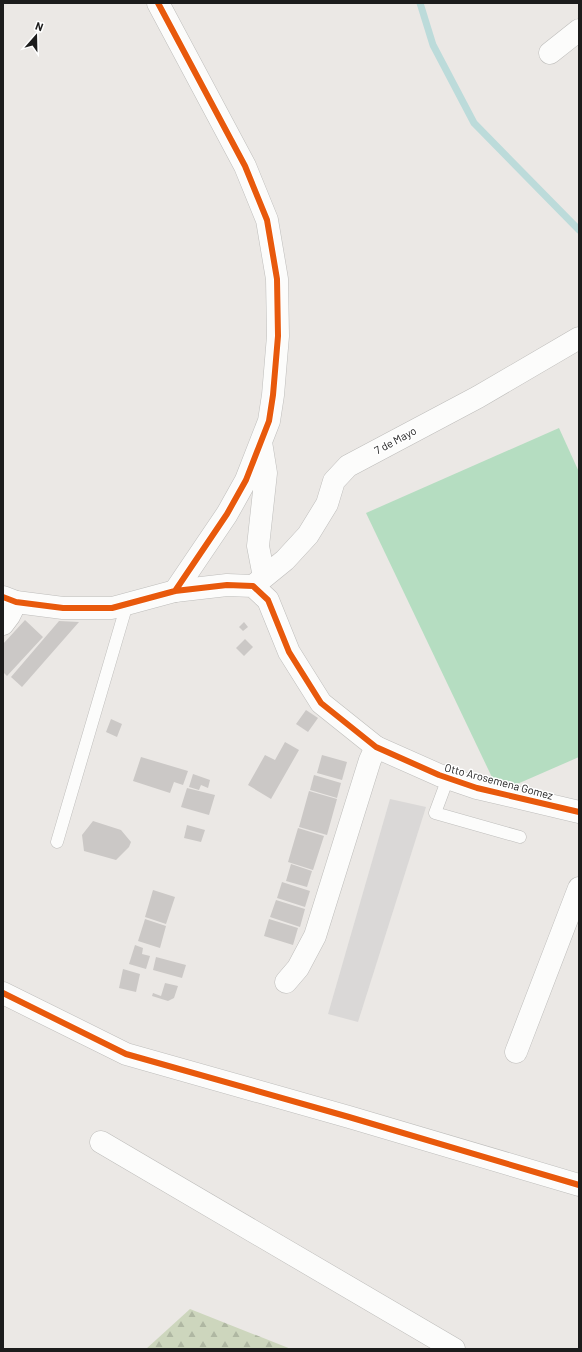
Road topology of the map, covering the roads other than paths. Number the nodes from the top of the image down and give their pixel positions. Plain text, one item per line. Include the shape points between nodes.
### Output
1 (158, 3) edge
2 (579, 30) edge
3 (550, 53) dead end
4 (579, 338) edge
5 (261, 441) junction
6 (258, 582) junction
7 (175, 591) junction
8 (10, 599) edge
9 (127, 604) junction
10 (3, 624) edge
11 (376, 747) junction
12 (448, 778) junction
13 (579, 812) edge
14 (520, 837) dead end
15 (56, 842) dead end
16 (579, 888) edge
17 (286, 982) dead end
18 (3, 993) edge
19 (516, 1052) dead end
20 (101, 1142) dead end
21 (579, 1185) edge
22 (454, 1349) edge

1 - 5 street via 245,166 267,220 277,278 278,336 269,421
2 - 3 street
4 - 6 street, 7 de Mayo via 478,397 348,466 334,480 326,504 308,535 285,560
5 - 6 street via 266,473 258,546
5 - 7 street via 246,480
6 - 7 street
6 - 11 street, Otto Arosemena Gomez via 289,652 322,703
7 - 9 street
8 - 9 street via 64,608 112,608
8 - 10 street
9 - 15 lane
11 - 12 street, Otto Arosemena Gomez
11 - 17 street via 315,936 298,968
12 - 13 street, Otto Arosemena Gomez via 477,788
12 - 14 lane via 435,813
16 - 19 street
18 - 21 street via 126,1054
20 - 22 street

